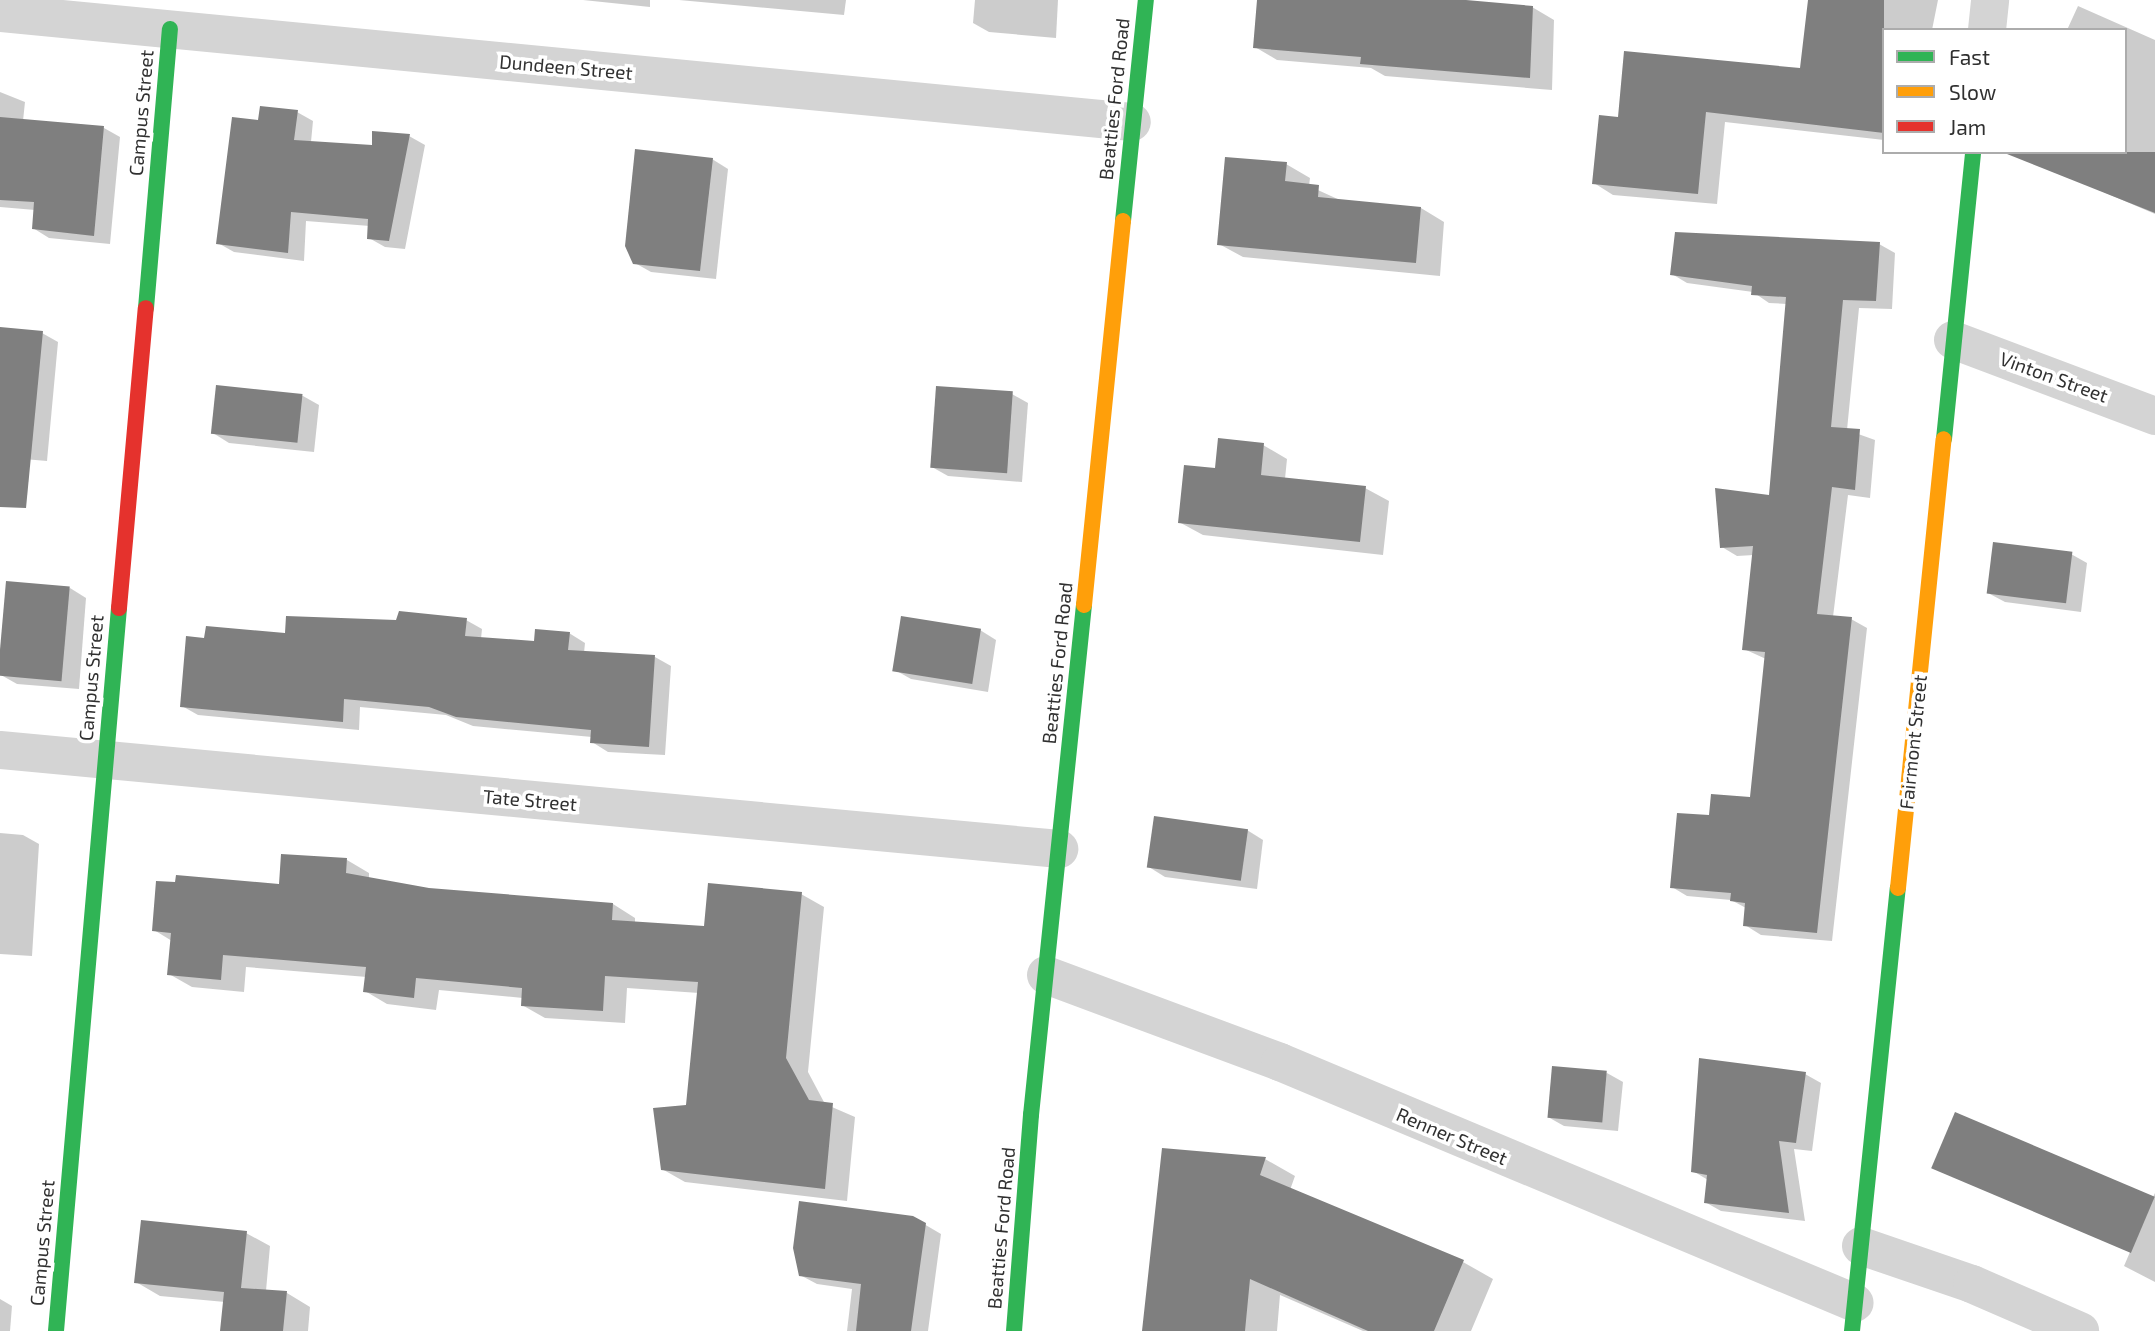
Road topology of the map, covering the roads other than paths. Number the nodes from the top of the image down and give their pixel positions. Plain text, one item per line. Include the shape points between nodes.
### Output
1 (1146, 0) edge
2 (1990, 0) edge
3 (0, 13) edge
4 (1987, 28) edge
5 (170, 29) junction
6 (1132, 122) junction
7 (1973, 154) edge
8 (1953, 340) junction
9 (2155, 416) edge
10 (0, 750) edge
11 (105, 761) junction
12 (1059, 849) junction
13 (1046, 975) junction
14 (1861, 1246) junction
15 (1854, 1317) edge
16 (55, 1331) edge
17 (1014, 1331) edge
18 (2080, 1331) edge

1 - 6 street, Beatties Ford Road
2 - 4 street
3 - 5 street, Dundeen Street
5 - 6 street, Dundeen Street
5 - 11 street, Campus Street
6 - 12 street, Beatties Ford Road
7 - 8 street, Fairmont Street
8 - 9 street, Vinton Street
8 - 14 street, Fairmont Street
10 - 11 street, Tate Street
11 - 12 street, Tate Street
11 - 16 street, Campus Street
12 - 13 street, Beatties Ford Road
13 - 15 street, Renner Street via 1280,1062
13 - 17 street, Beatties Ford Road
14 - 15 street, Fairmont Street
14 - 18 street via 1972,1284

